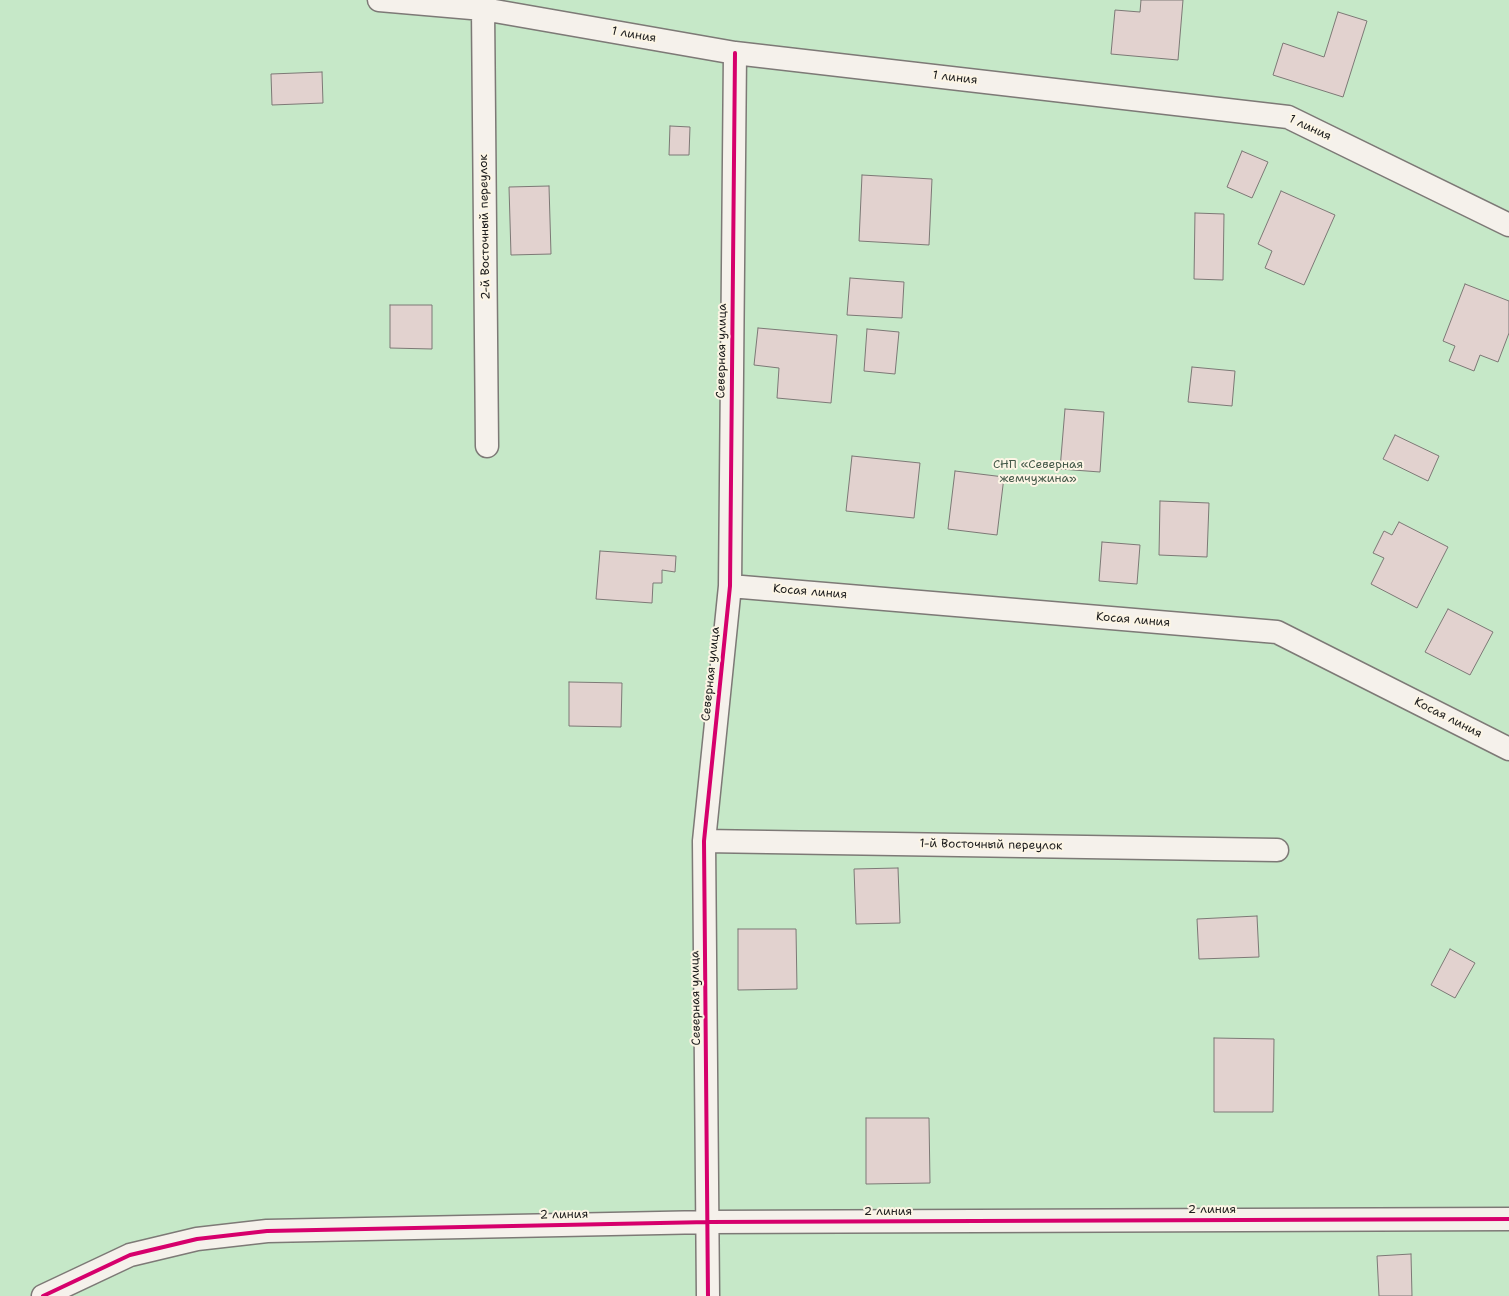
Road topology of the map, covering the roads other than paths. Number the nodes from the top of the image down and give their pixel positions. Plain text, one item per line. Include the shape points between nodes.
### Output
1 (379, 0) edge
2 (483, 9) junction
3 (735, 53) junction
4 (1509, 225) edge
5 (487, 446) dead end
6 (730, 586) junction
7 (1509, 749) edge
8 (704, 840) junction
9 (1277, 850) dead end
10 (1509, 1219) edge
11 (709, 1222) junction
12 (43, 1296) edge
13 (708, 1296) edge

1 - 2 street, 1 линия
2 - 3 street, 1 линия
2 - 5 street, 2-й Восточный переулок
3 - 4 street, 1 линия via 1288,117
3 - 6 street, Северная улица
6 - 7 street, Косая линия via 1277,632
6 - 8 street, Северная улица
8 - 9 street, 1-й Восточный переулок
8 - 11 street, Северная улица
10 - 11 street, 2 линия
11 - 12 street, 2 линия via 267,1231 197,1239 130,1255
11 - 13 street, Северная улица

